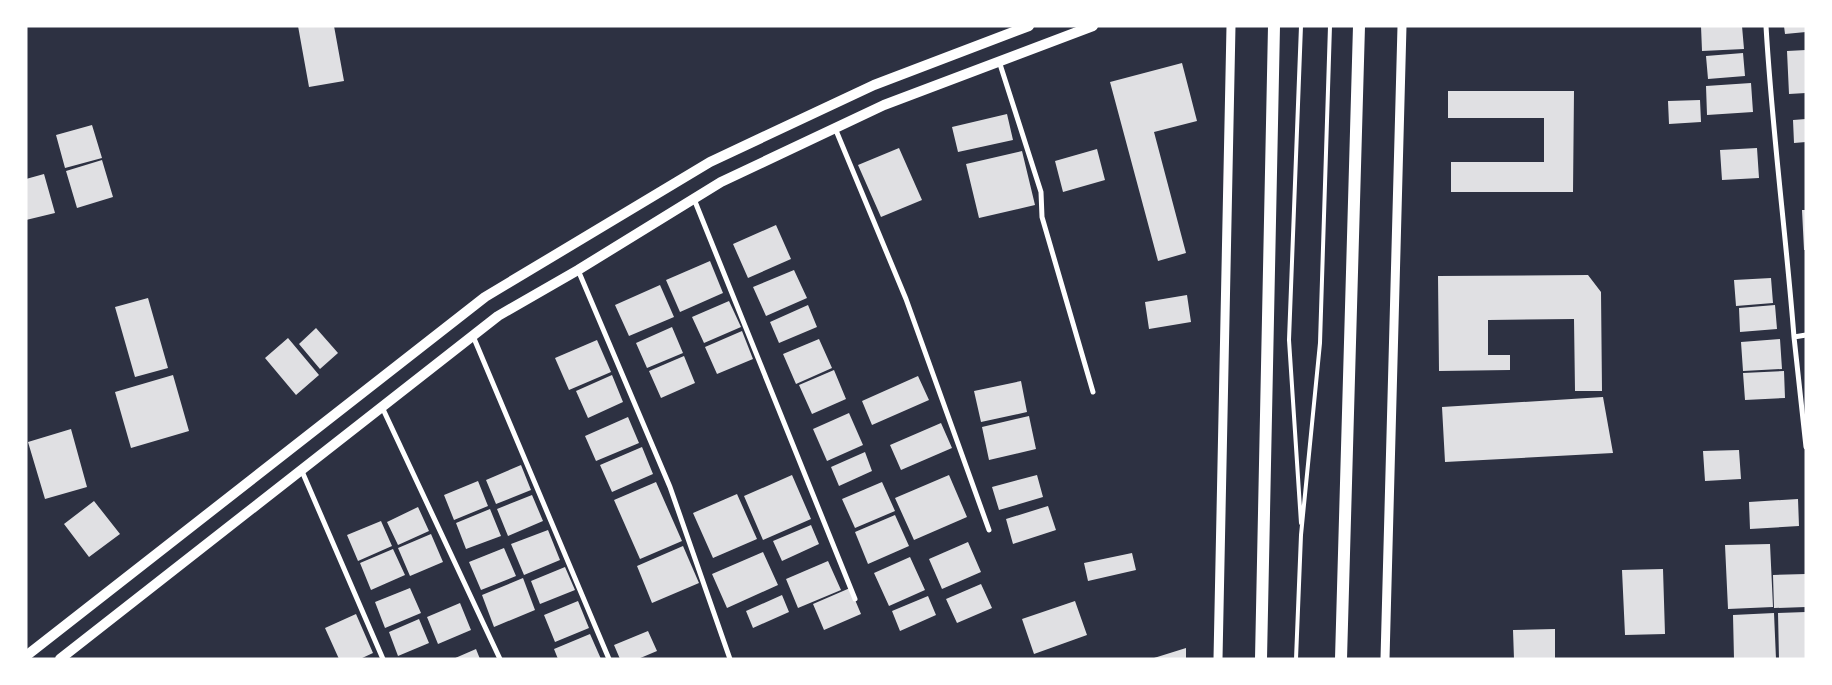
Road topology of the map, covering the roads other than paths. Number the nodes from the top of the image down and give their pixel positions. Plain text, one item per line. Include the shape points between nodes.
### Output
1 (1029, 26) edge
2 (1093, 26) edge
3 (1231, 26) edge
4 (1274, 26) edge
5 (1301, 26) edge
6 (1330, 26) edge
7 (1360, 26) edge
8 (1402, 26) edge
9 (1766, 26) edge
10 (999, 61) junction
11 (835, 128) junction
12 (694, 198) junction
13 (578, 270) junction
14 (1806, 335) edge
15 (472, 336) junction
16 (1794, 338) junction
17 (1093, 392) dead end
18 (382, 407) junction
19 (1806, 447) edge
20 (301, 468) junction
21 (989, 530) dead end
22 (1301, 535) junction
23 (855, 599) dead end
24 (26, 656) edge
25 (60, 659) edge
26 (383, 659) edge
27 (500, 659) edge
28 (609, 659) edge
29 (730, 659) edge
30 (1218, 659) edge
31 (1261, 659) edge
32 (1296, 659) edge
33 (1341, 659) edge
34 (1385, 659) edge

1 - 24 main road via 874,85 710,162 485,297
2 - 10 main road
3 - 30 street
4 - 31 main road
5 - 22 lane via 1289,340
6 - 22 lane via 1320,343
7 - 33 main road
8 - 34 street
9 - 16 street
10 - 11 main road via 884,105
10 - 17 street via 1040,192 1042,217
11 - 12 main road
11 - 21 street via 906,299
12 - 13 main road
12 - 23 street
13 - 15 main road via 498,316
13 - 29 street via 670,488
14 - 16 street
15 - 18 main road
15 - 28 street
16 - 19 street
18 - 20 main road
18 - 27 street
20 - 25 main road
20 - 26 street
22 - 32 lane

